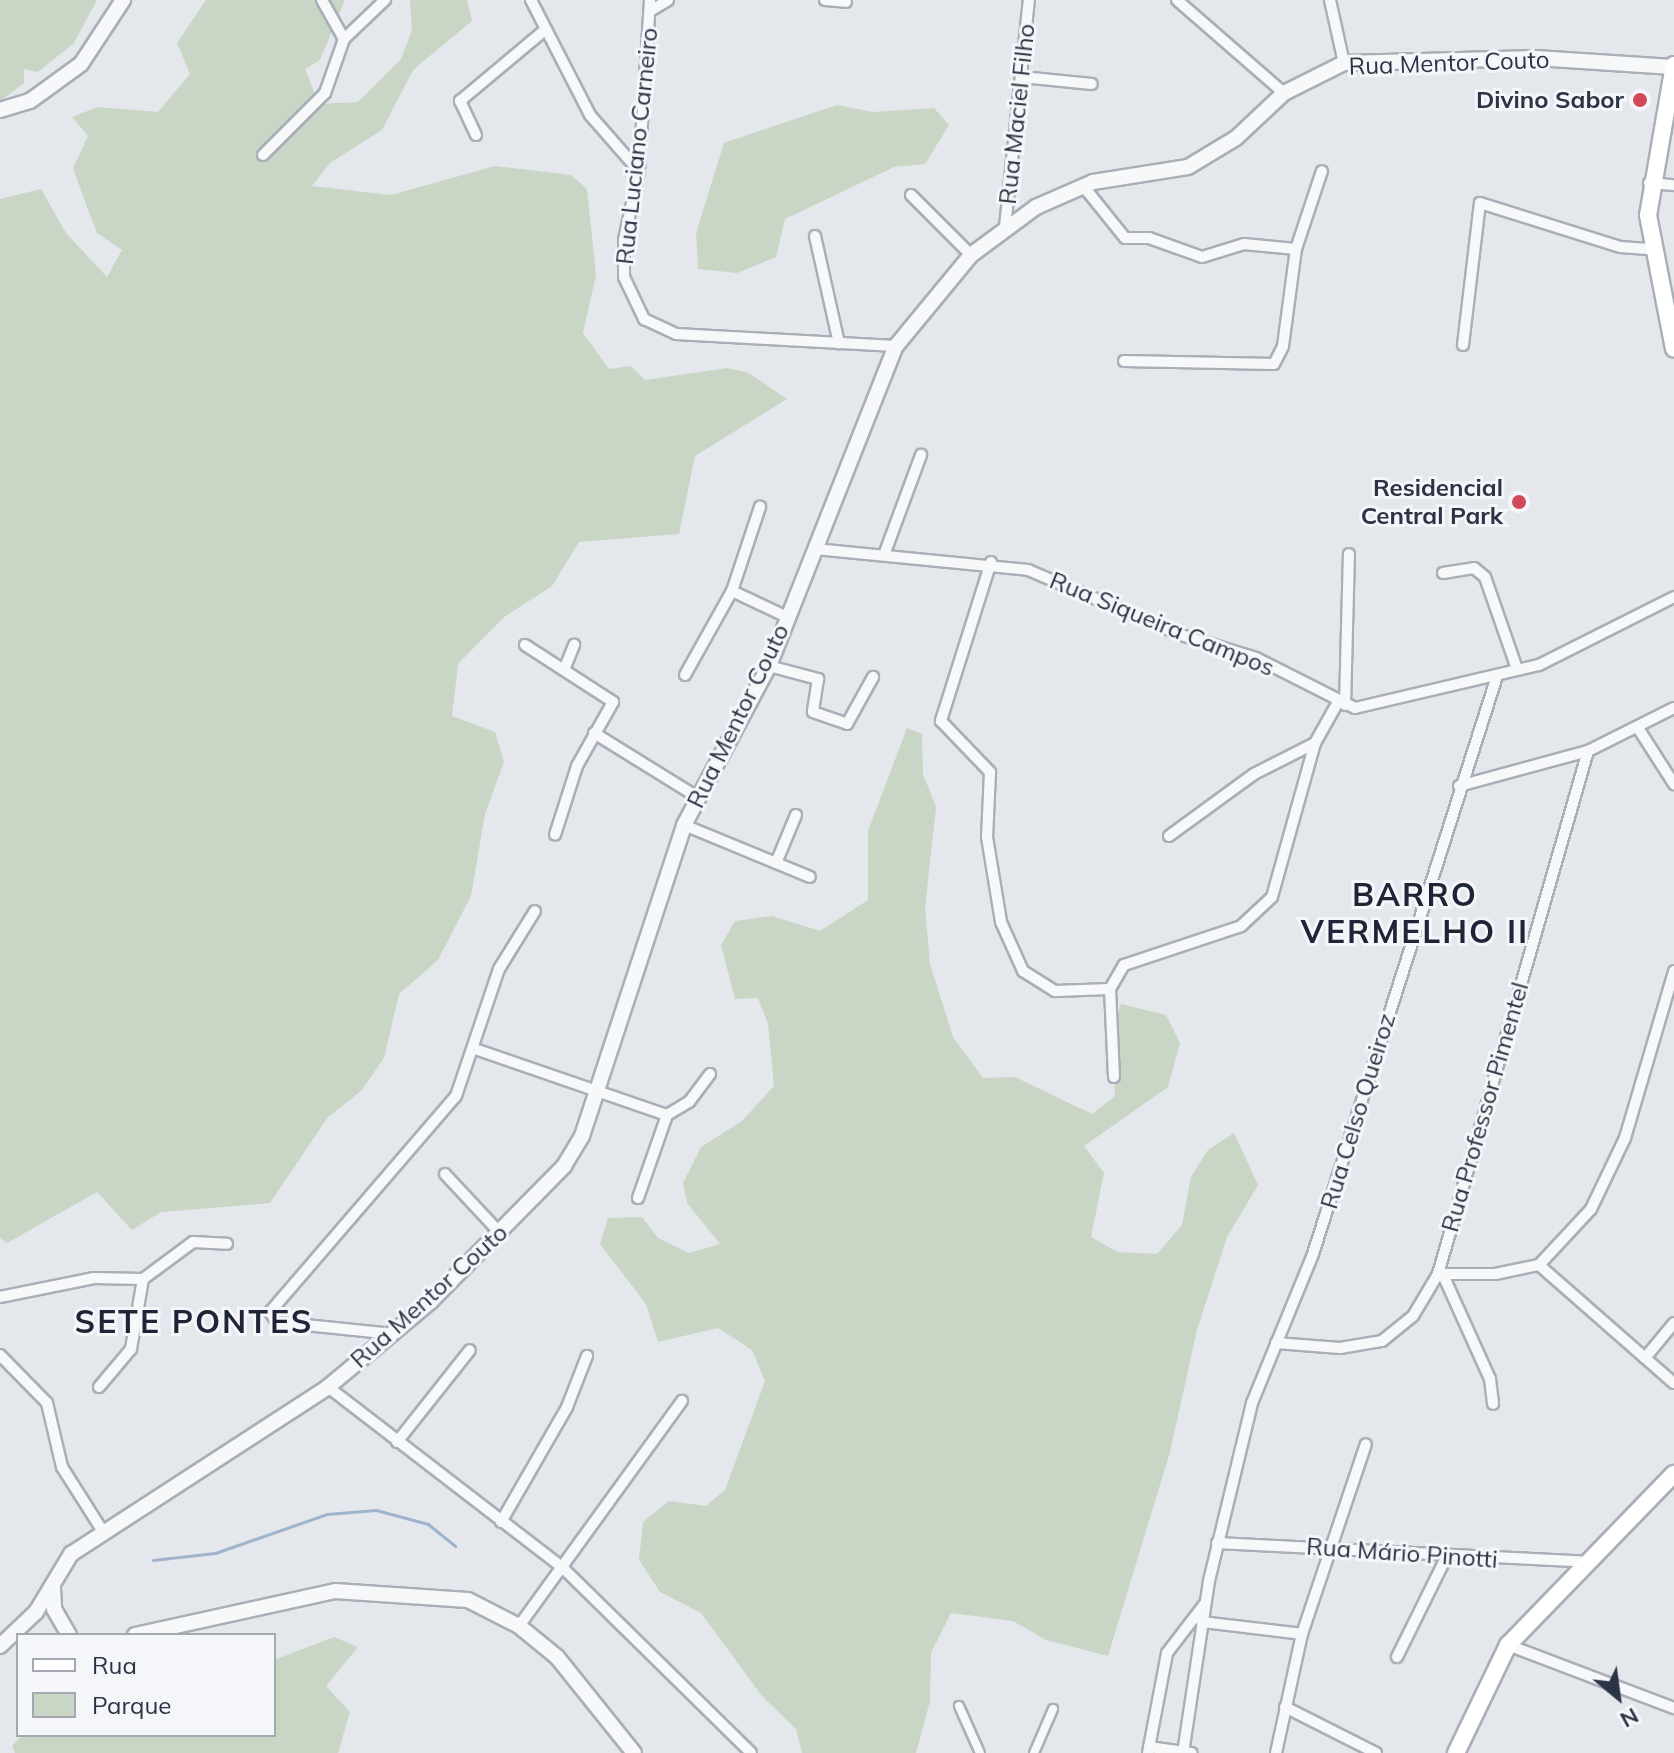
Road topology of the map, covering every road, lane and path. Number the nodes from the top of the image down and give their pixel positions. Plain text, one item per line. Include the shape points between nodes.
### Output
1 (123, 0) edge
2 (322, 0) edge
3 (385, 0) edge
4 (531, 0) edge
5 (668, 0) edge
6 (825, 0) edge
7 (1029, 0) edge
8 (1177, 0) edge
9 (1330, 0) edge
10 (846, 2) edge
11 (650, 6) edge
12 (546, 29) junction
13 (344, 39) junction
14 (1344, 63) junction
15 (1674, 66) edge
16 (1022, 77) junction
17 (1092, 84) dead end
18 (1284, 93) junction
19 (0, 110) edge
20 (476, 135) dead end
21 (263, 155) dead end
22 (639, 171) junction
23 (1322, 171) dead end
24 (1649, 183) junction
25 (1674, 185) edge
26 (1084, 187) junction
27 (911, 195) dead end
28 (1005, 227) junction
29 (815, 236) dead end
30 (1296, 249) junction
31 (1651, 249) junction
32 (971, 255) junction
33 (1672, 342) edge
34 (839, 343) junction
35 (1463, 345) dead end
36 (896, 346) junction
37 (1124, 361) dead end
38 (921, 455) dead end
39 (760, 507) dead end
40 (815, 549) junction
41 (1349, 554) dead end
42 (884, 555) junction
43 (991, 562) junction
44 (1443, 573) dead end
45 (732, 591) junction
46 (1674, 597) edge
47 (787, 617) junction
48 (525, 645) dead end
49 (574, 645) dead end
50 (566, 665) junction
51 (769, 666) junction
52 (1517, 669) junction
53 (685, 675) dead end
54 (1497, 676) junction
55 (873, 677) dead end
56 (1341, 704) junction
57 (1674, 708) edge
58 (1638, 728) junction
59 (594, 733) junction
60 (1315, 743) junction
61 (1588, 751) junction
62 (1674, 784) edge
63 (1459, 786) junction
64 (699, 798) junction
65 (796, 815) dead end
66 (684, 825) junction
67 (555, 835) dead end
68 (1169, 836) dead end
69 (776, 863) junction
70 (810, 877) dead end
71 (535, 911) dead end
72 (1673, 975) edge
73 (1110, 989) junction
74 (475, 1049) junction
75 (710, 1074) dead end
76 (1114, 1077) dead end
77 (598, 1089) junction
78 (667, 1115) junction
79 (445, 1174) dead end
80 (638, 1198) dead end
81 (500, 1233) junction
82 (227, 1244) dead end
83 (1539, 1265) junction
84 (1441, 1275) junction
85 (143, 1279) junction
86 (0, 1297) edge
87 (1674, 1323) edge
88 (394, 1334) junction
89 (1276, 1343) junction
90 (470, 1350) dead end
91 (0, 1355) edge
92 (587, 1356) dead end
93 (1645, 1358) junction
94 (1674, 1383) edge
95 (99, 1387) dead end
96 (328, 1387) junction
97 (682, 1401) dead end
98 (1493, 1404) dead end
99 (397, 1442) junction
100 (1366, 1444) dead end
101 (1674, 1474) edge
102 (501, 1522) junction
103 (102, 1530) junction
104 (1217, 1543) junction
105 (1327, 1549) junction
106 (1446, 1558) junction
107 (1588, 1562) junction
108 (564, 1569) junction
109 (53, 1588) junction
110 (1205, 1604) junction
111 (1202, 1622) junction
112 (519, 1626) junction
113 (18, 1633) edge
114 (68, 1633) edge
115 (144, 1633) edge
116 (1302, 1634) junction
117 (1508, 1645) junction
118 (1397, 1657) dead end
119 (959, 1706) dead end
120 (1285, 1707) junction
121 (1674, 1708) edge
122 (1053, 1709) dead end
123 (1149, 1750) edge
124 (634, 1753) edge
125 (751, 1753) edge
126 (980, 1753) edge
127 (1034, 1753) edge
128 (1186, 1753) edge
129 (1276, 1753) edge
130 (1376, 1753) edge
131 (1456, 1753) edge

1 - 19 street via 81,64 30,101
2 - 13 street
3 - 13 street
4 - 12 street
5 - 11 street
6 - 10 street
7 - 16 street, Rua Maciel Filho
8 - 18 street
9 - 14 street
11 - 22 street, Rua Luciano Carneiro
12 - 20 street via 460,101
12 - 22 street via 590,115
13 - 21 street via 325,93
14 - 15 street, Rua Mentor Couto via 1536,58
14 - 18 street, Rua Mentor Couto
15 - 24 main road
16 - 17 street
16 - 28 street, Rua Maciel Filho
18 - 26 street, Rua Mentor Couto via 1236,138 1188,167
22 - 34 street, Rua Luciano Carneiro via 624,240 624,277 644,319 676,334
23 - 30 street
24 - 25 street
24 - 31 main road
26 - 28 street, Rua Mentor Couto
26 - 30 street via 1125,238 1149,238 1202,257 1244,244
27 - 32 street
28 - 32 street, Rua Mentor Couto
29 - 34 street
30 - 37 street via 1283,346 1274,364
31 - 33 main road
31 - 35 street via 1620,247 1480,203
32 - 36 street, Rua Mentor Couto
34 - 36 street, Rua Luciano Carneiro
36 - 40 street, Rua Mentor Couto
38 - 42 street
39 - 45 street
40 - 42 street, Rua Siqueira Campos
40 - 47 street, Rua Mentor Couto
41 - 56 street
42 - 43 street, Rua Siqueira Campos
43 - 56 street, Rua Siqueira Campos via 1256,658
43 - 73 street via 941,721 990,772 987,837 1001,922 1023,971 1055,991
44 - 52 street via 1474,568 1485,577
45 - 47 street
45 - 53 street
46 - 52 street via 1576,651
47 - 51 street, Rua Mentor Couto
48 - 50 street
49 - 50 street
50 - 59 street via 612,698
51 - 55 street via 818,679 813,712 847,724
51 - 64 street, Rua Mentor Couto
52 - 54 street
54 - 56 street via 1366,708
54 - 63 street, Rua Celso Queiroz
56 - 60 street
57 - 58 street
58 - 61 street
58 - 62 street
59 - 64 street
59 - 67 street
60 - 68 street via 1254,774
60 - 73 street via 1272,897 1230,930 1131,957
61 - 63 street
61 - 84 street, Rua Professor Pimentel
63 - 89 street, Rua Celso Queiroz via 1313,1254
64 - 66 street, Rua Mentor Couto
65 - 69 street
66 - 69 street
66 - 77 street, Rua Mentor Couto
69 - 70 street
71 - 74 street via 499,969
72 - 83 street via 1614,1171 1591,1209
73 - 76 street
74 - 77 street
74 - 88 street via 456,1096 270,1312 277,1322
75 - 78 street via 689,1102
77 - 78 street
77 - 81 street, Rua Mentor Couto via 564,1166
78 - 80 street
79 - 81 street
81 - 88 street, Rua Mentor Couto
82 - 85 street via 193,1242
83 - 84 street
83 - 93 street
84 - 89 street, Rua Professor Pimentel via 1413,1316 1382,1341 1340,1348
84 - 98 street via 1490,1379
85 - 86 street via 94,1278
85 - 95 street via 131,1349
87 - 93 street
88 - 96 street, Rua Mentor Couto
89 - 104 street, Rua Celso Queiroz
90 - 99 street
91 - 103 street via 47,1403 62,1467
92 - 102 street via 567,1407
93 - 94 street
96 - 99 street
96 - 103 street, Rua Mentor Couto
97 - 108 street
99 - 102 street
100 - 105 street
101 - 107 main road
102 - 108 street
103 - 109 street, Rua Mentor Couto via 71,1554
104 - 105 street, Rua Mário Pinotti
104 - 110 street, Rua Celso Queiroz
105 - 106 street, Rua Mário Pinotti
105 - 116 street
106 - 107 street, Rua Mário Pinotti
106 - 118 street
107 - 117 main road
108 - 112 street
108 - 125 street
109 - 113 street, Rua Mentor Couto
109 - 114 street via 57,1618
110 - 111 street, Rua Celso Queiroz
110 - 123 street via 1167,1653
111 - 116 street
111 - 128 street, Rua Celso Queiroz
112 - 115 street via 468,1600 335,1591
112 - 124 street via 560,1659
116 - 120 street
117 - 121 street
117 - 131 main road
119 - 126 street
120 - 129 street
120 - 130 street
122 - 127 street
123 - 128 street

